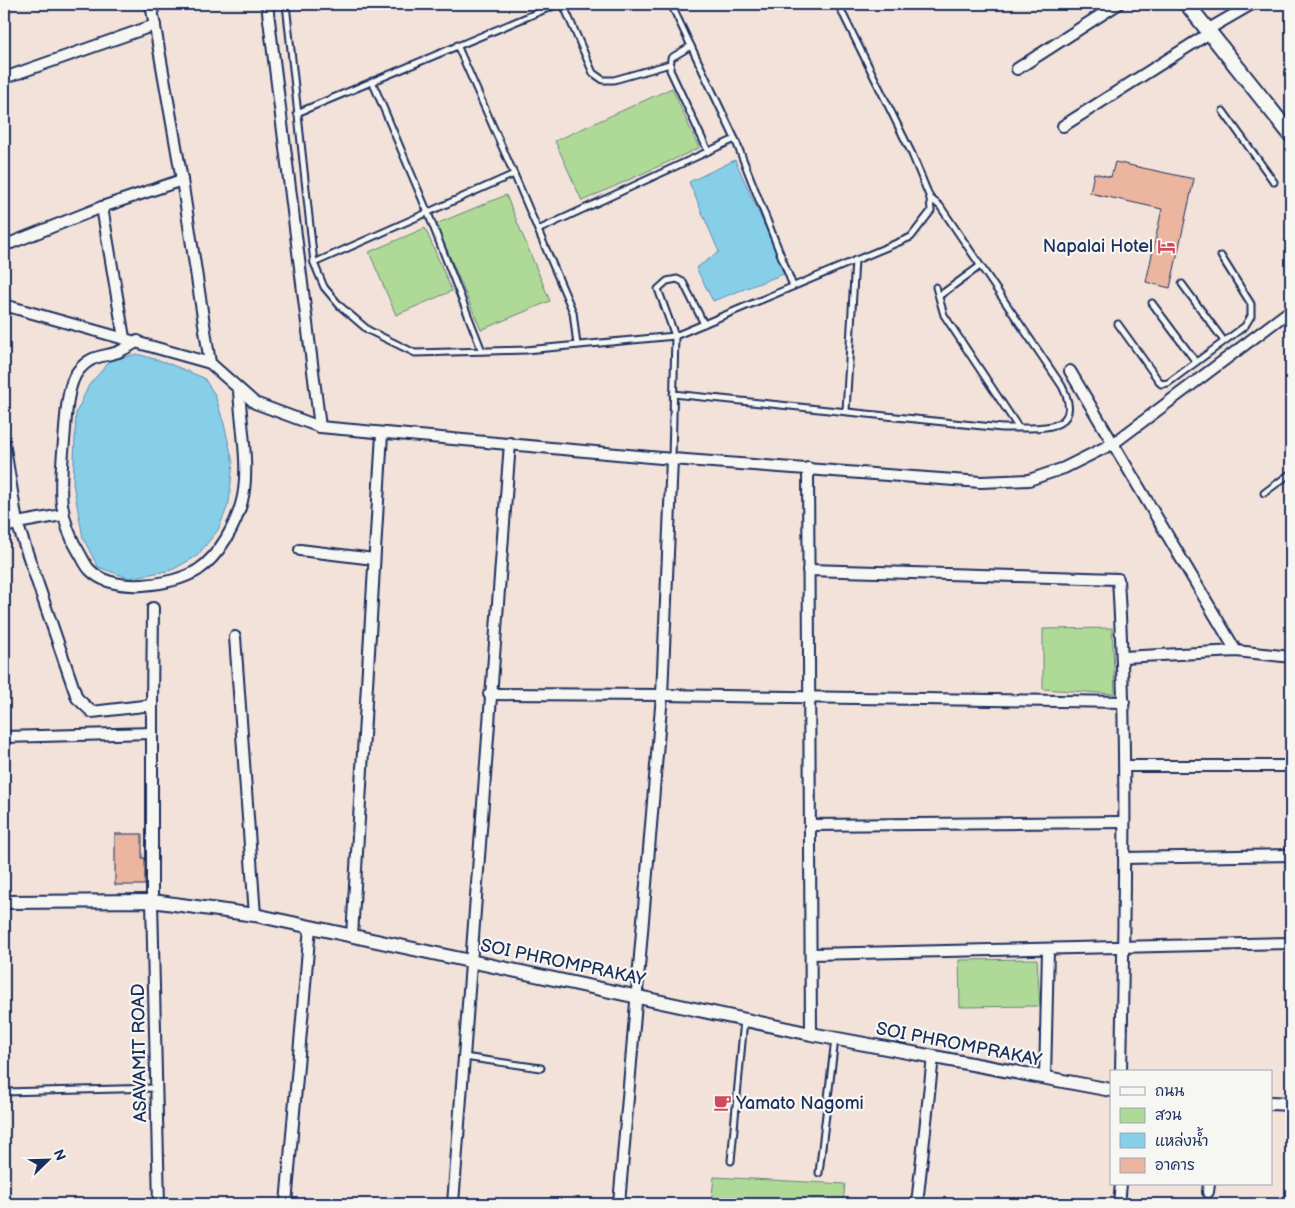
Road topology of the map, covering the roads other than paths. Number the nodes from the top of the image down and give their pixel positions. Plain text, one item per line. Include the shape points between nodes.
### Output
1 (151, 4) edge
2 (267, 4) edge
3 (286, 4) edge
4 (558, 4) edge
5 (563, 4) edge
6 (672, 4) edge
7 (838, 4) edge
8 (1118, 4) edge
9 (1187, 4) edge
10 (1252, 4) edge
11 (155, 25) junction
12 (1209, 31) junction
13 (458, 46) junction
14 (691, 46) junction
15 (670, 64) junction
16 (1017, 69) dead end
17 (4, 78) edge
18 (372, 81) junction
19 (1223, 111) dead end
20 (297, 113) junction
21 (1063, 126) dead end
22 (1291, 135) edge
23 (735, 138) junction
24 (708, 151) junction
25 (514, 174) junction
26 (182, 180) junction
27 (1274, 182) dead end
28 (930, 198) junction
29 (102, 207) junction
30 (428, 213) junction
31 (538, 230) junction
32 (11, 243) dead end
33 (1221, 256) dead end
34 (855, 260) junction
35 (314, 263) junction
36 (980, 266) junction
37 (1182, 284) dead end
38 (793, 286) junction
39 (936, 287) dead end
40 (939, 296) junction
41 (1152, 303) dead end
42 (4, 305) edge
43 (1291, 310) edge
44 (704, 324) junction
45 (1118, 324) dead end
46 (674, 336) junction
47 (124, 338) junction
48 (138, 341) junction
49 (1224, 341) junction
50 (577, 345) junction
51 (482, 351) junction
52 (1196, 362) junction
53 (210, 363) junction
54 (1070, 371) dead end
55 (239, 391) junction
56 (673, 394) junction
57 (846, 412) junction
58 (320, 427) junction
59 (1018, 427) junction
60 (382, 434) junction
61 (4, 442) edge
62 (510, 443) junction
63 (1114, 443) junction
64 (672, 459) junction
65 (808, 468) junction
66 (1291, 474) edge
67 (1264, 493) dead end
68 (62, 515) junction
69 (17, 523) junction
70 (4, 528) edge
71 (300, 550) dead end
72 (374, 558) junction
73 (808, 570) junction
74 (153, 608) dead end
75 (235, 637) dead end
76 (1236, 651) junction
77 (1123, 656) junction
78 (1291, 657) edge
79 (489, 694) junction
80 (662, 695) junction
81 (808, 697) junction
82 (1124, 702) junction
83 (152, 706) junction
84 (152, 733) junction
85 (4, 737) edge
86 (1125, 766) junction
87 (1291, 766) edge
88 (1124, 822) junction
89 (810, 825) junction
90 (1291, 855) edge
91 (1124, 858) junction
92 (152, 901) junction
93 (4, 902) edge
94 (255, 915) junction
95 (310, 926) junction
96 (352, 936) junction
97 (1291, 943) edge
98 (1124, 946) junction
99 (1048, 950) junction
100 (812, 954) junction
101 (471, 960) junction
102 (636, 997) junction
103 (744, 1019) junction
104 (811, 1034) junction
105 (835, 1039) junction
106 (464, 1057) junction
107 (933, 1057) junction
108 (541, 1068) dead end
109 (1121, 1070) edge
110 (1045, 1078) junction
111 (156, 1088) junction
112 (1110, 1090) edge
113 (4, 1092) edge
114 (1272, 1103) edge
115 (1291, 1104) edge
116 (730, 1161) dead end
117 (819, 1173) dead end
118 (1121, 1186) edge
119 (159, 1204) edge
120 (286, 1204) edge
121 (453, 1204) edge
122 (619, 1204) edge
123 (917, 1204) edge
124 (1119, 1204) edge

1 - 11 street
2 - 58 street
3 - 20 lane
4 - 13 lane
5 - 15 lane via 593,73 603,80 614,80
6 - 14 lane
7 - 28 lane via 912,154
8 - 16 street
9 - 12 main road
10 - 12 street
11 - 17 street
11 - 26 street
12 - 21 street
12 - 22 main road
13 - 18 lane
13 - 25 lane
14 - 15 lane via 671,58
14 - 23 lane
15 - 24 lane
18 - 20 lane
18 - 30 lane
19 - 27 lane
20 - 35 lane
23 - 24 lane
23 - 38 lane
24 - 31 lane
25 - 30 lane
25 - 31 lane
26 - 29 street
26 - 53 street
28 - 34 lane via 931,211 911,237
28 - 36 lane via 940,206
29 - 32 street
29 - 47 street
30 - 35 lane
30 - 51 lane
31 - 50 lane via 573,312
33 - 49 lane via 1251,304 1251,316 1245,326
34 - 38 lane
34 - 57 lane
35 - 51 lane via 324,287 368,330 415,353
36 - 40 lane
36 - 59 lane via 1070,401 1065,419 1052,427
37 - 49 lane
38 - 44 lane
39 - 40 lane
40 - 59 lane via 944,315
41 - 52 lane
42 - 47 street
43 - 63 street
44 - 46 lane
44 - 46 lane via 684,282 677,279 667,282 658,289
45 - 52 lane via 1161,384 1168,383
46 - 50 lane
46 - 56 lane
47 - 48 street
48 - 53 street
48 - 68 street via 117,352 95,356 77,372 69,396 65,427 60,479
49 - 52 lane
50 - 51 lane
53 - 55 street
54 - 63 street
55 - 58 street via 255,403
55 - 68 street via 245,480 242,501 220,548 198,570 138,586 114,584 90,570 74,545
56 - 57 lane
56 - 64 lane
57 - 59 lane
58 - 60 street
60 - 62 street
60 - 72 street
61 - 69 street
62 - 64 street
62 - 79 street
63 - 65 street via 1064,468 1029,480 981,482
63 - 76 street
64 - 65 street
64 - 80 street
65 - 73 street
66 - 67 lane
68 - 69 street
69 - 70 street
69 - 83 street via 72,688 82,706 92,712
71 - 72 street
72 - 96 street
73 - 77 street via 1118,579
73 - 81 street
74 - 83 street, ASAVAMIT ROAD
75 - 94 street
76 - 77 street
76 - 78 street
77 - 82 street
79 - 80 street
79 - 101 street
80 - 81 street
80 - 102 street
81 - 82 street
81 - 89 street
82 - 86 street
83 - 84 street, ASAVAMIT ROAD
84 - 85 street
84 - 92 street, ASAVAMIT ROAD
86 - 87 street
86 - 88 street
88 - 89 street
88 - 91 street
89 - 100 street
90 - 91 street
91 - 98 street
92 - 93 street, SOI PHROMPRAKAY
92 - 94 street, SOI PHROMPRAKAY
92 - 111 street, ASAVAMIT ROAD
94 - 95 street, SOI PHROMPRAKAY
95 - 96 street, SOI PHROMPRAKAY
95 - 120 street
96 - 101 street, SOI PHROMPRAKAY
97 - 98 street
98 - 99 street
98 - 109 street
99 - 100 street
99 - 110 street
100 - 104 street
101 - 102 street, SOI PHROMPRAKAY
101 - 106 street
102 - 103 street, SOI PHROMPRAKAY
102 - 122 street
103 - 104 street, SOI PHROMPRAKAY
103 - 116 lane
104 - 105 street, SOI PHROMPRAKAY
105 - 107 street, SOI PHROMPRAKAY
105 - 117 lane
106 - 108 lane
106 - 121 street
107 - 110 street, SOI PHROMPRAKAY
107 - 123 street
110 - 112 street, SOI PHROMPRAKAY
111 - 113 lane
111 - 119 street, ASAVAMIT ROAD
114 - 115 street
118 - 124 street

